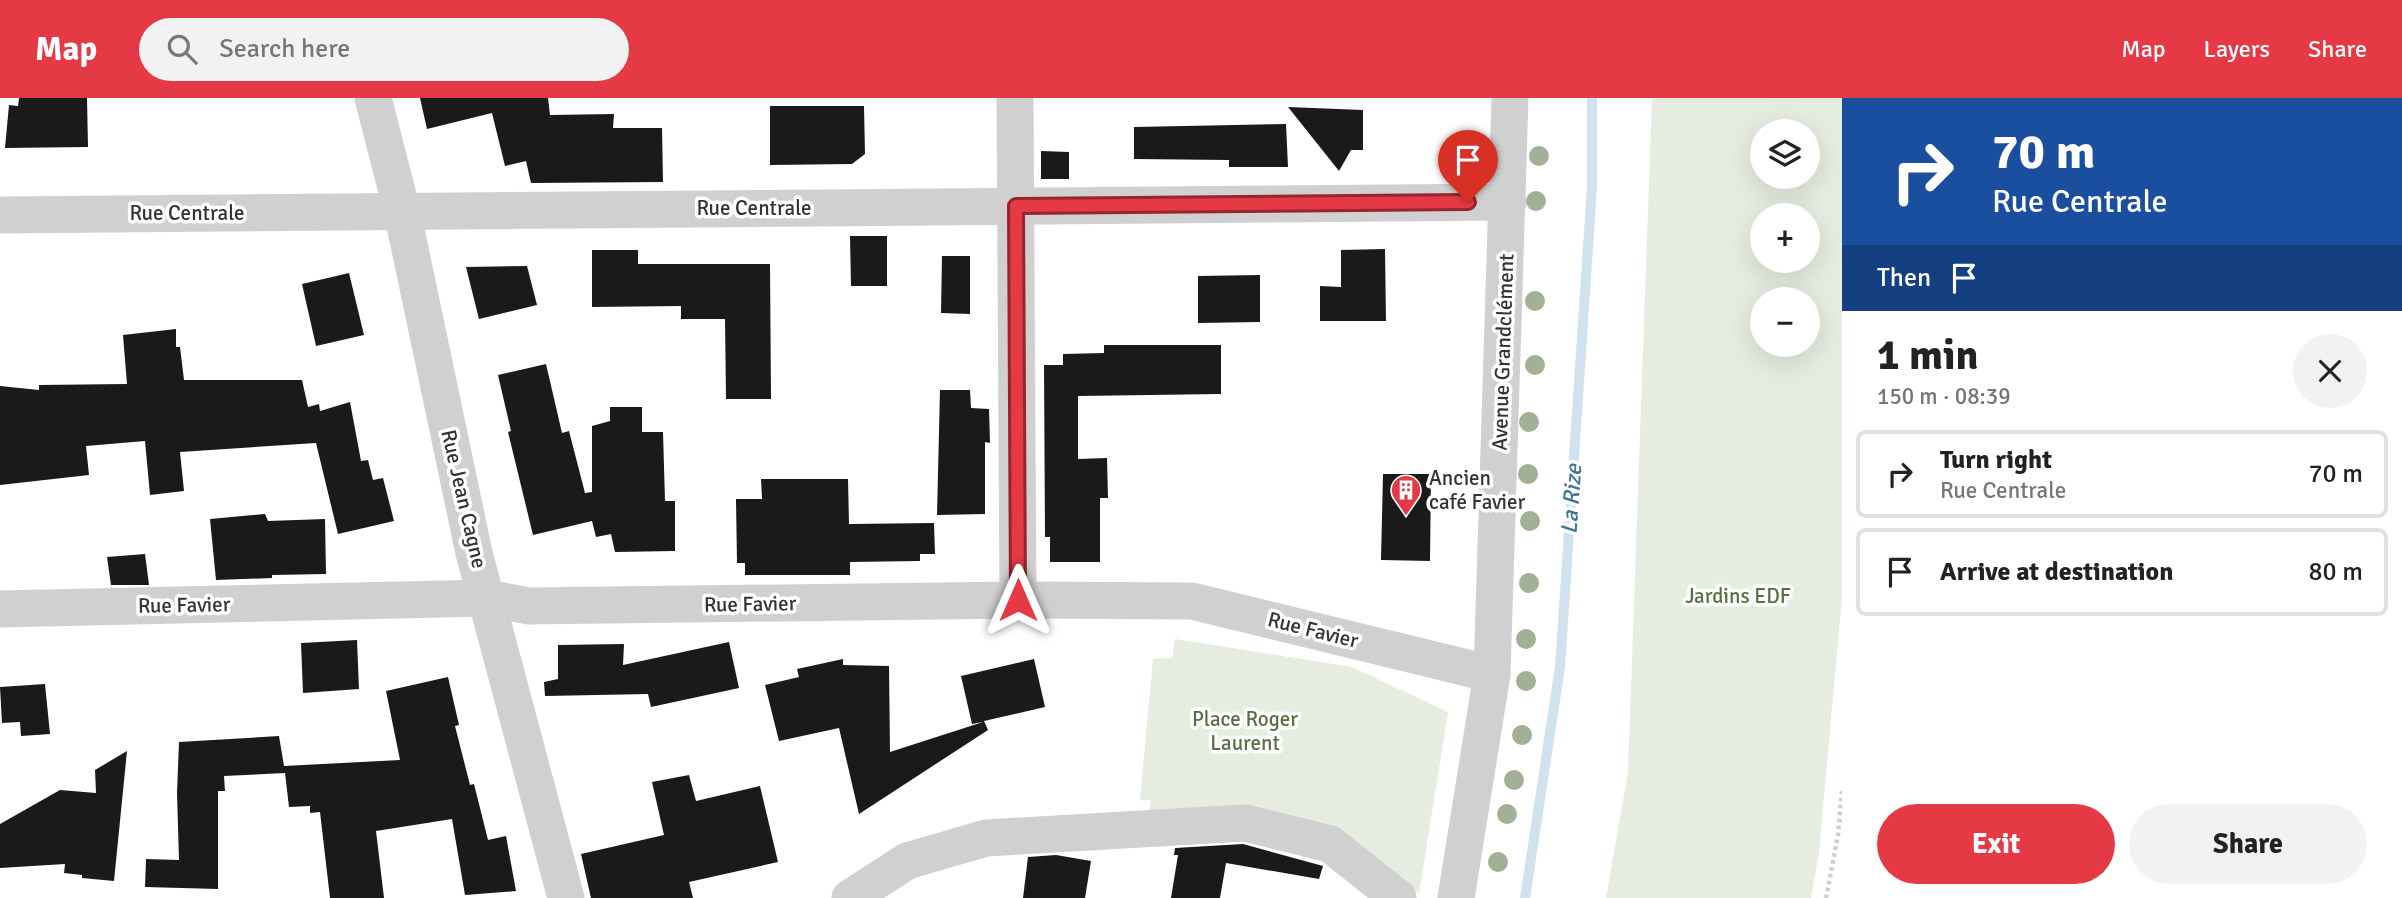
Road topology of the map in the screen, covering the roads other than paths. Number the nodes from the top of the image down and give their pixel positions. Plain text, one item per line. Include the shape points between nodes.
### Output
1 (373, 98) edge
2 (1015, 98) edge
3 (1510, 98) edge
4 (1508, 202) junction
5 (1016, 206) junction
6 (402, 211) junction
7 (0, 215) edge
8 (487, 598) junction
9 (1018, 600) junction
10 (0, 609) edge
11 (1492, 674) junction
12 (907, 861) junction
13 (566, 898) edge
14 (850, 898) edge
15 (901, 898) edge
16 (1398, 898) edge
17 (1456, 898) edge

1 - 6 street, Rue Jean Cagne
2 - 5 street
3 - 4 street, Avenue Grandclément
4 - 5 street, Rue Centrale
4 - 11 street, Avenue Grandclément
5 - 6 street, Rue Centrale
5 - 9 street
6 - 7 street, Rue Centrale
6 - 8 street, Rue Jean Cagne
8 - 9 street, Rue Favier via 529,606
8 - 10 street, Rue Favier
8 - 13 street, Rue Jean Cagne
9 - 11 street, Rue Favier via 1192,601
11 - 17 street, Avenue Grandclément
12 - 14 street
12 - 15 street
12 - 16 street via 986,838 1245,823 1331,844

